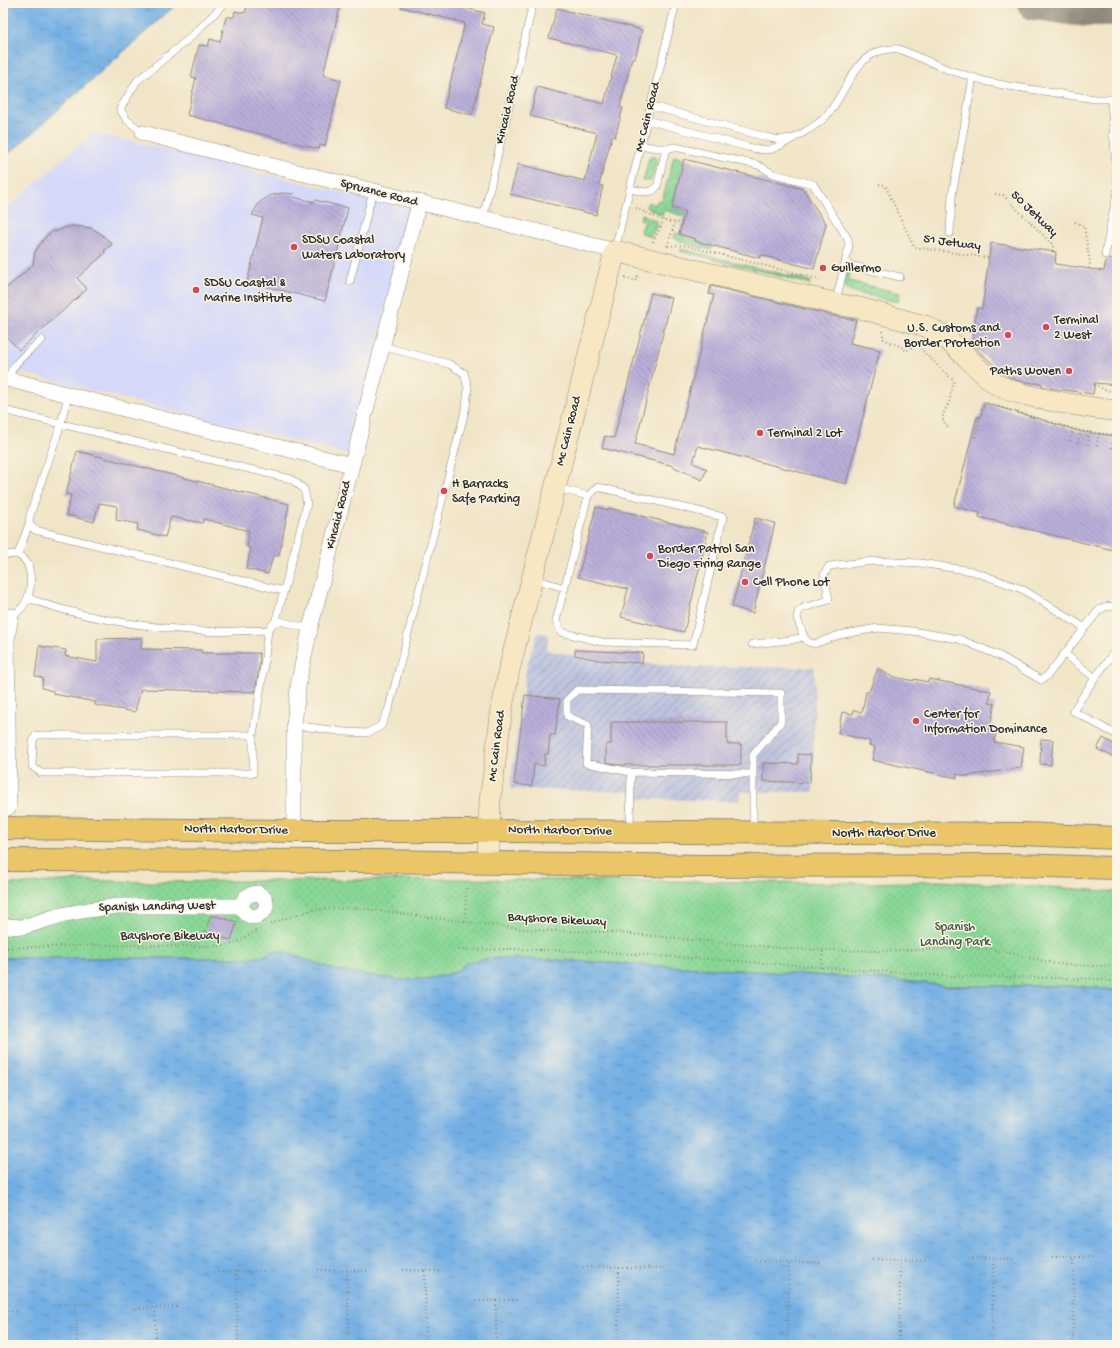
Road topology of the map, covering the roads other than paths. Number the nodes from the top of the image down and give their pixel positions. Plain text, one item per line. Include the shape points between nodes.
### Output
1 (225, 3) edge
2 (533, 3) edge
3 (676, 3) edge
4 (973, 77) junction
5 (1114, 99) edge
6 (651, 106) junction
7 (647, 120) junction
8 (143, 133) joint
9 (794, 138) junction
10 (641, 145) junction
11 (669, 148) junction
12 (1117, 182) edge
13 (630, 189) junction
14 (373, 191) junction
15 (1117, 192) edge
16 (419, 203) junction
17 (483, 218) junction
18 (950, 232) dead end
19 (615, 251) junction
20 (1106, 255) dead end
21 (845, 264) junction
22 (900, 277) dead end
23 (350, 281) dead end
24 (839, 304) junction
25 (42, 340) dead end
26 (382, 346) junction
27 (5, 379) edge
28 (68, 395) junction
29 (3, 410) edge
30 (1117, 411) edge
31 (61, 424) junction
32 (1115, 429) edge
33 (352, 465) junction
34 (555, 487) junction
35 (588, 496) junction
36 (30, 524) junction
37 (18, 554) junction
38 (3, 557) edge
39 (532, 579) junction
40 (565, 588) junction
41 (284, 591) junction
42 (28, 598) junction
43 (1117, 607) edge
44 (7, 617) edge
45 (276, 620) junction
46 (1085, 628) junction
47 (310, 629) junction
48 (268, 630) junction
49 (804, 637) junction
50 (752, 644) dead end
51 (1065, 654) junction
52 (1117, 654) edge
53 (1095, 678) junction
54 (5, 701) edge
55 (294, 725) junction
56 (253, 735) junction
57 (1117, 735) edge
58 (631, 772) junction
59 (753, 774) junction
60 (3, 810) edge
61 (3, 828) edge
62 (294, 831) junction
63 (489, 831) junction
64 (630, 832) junction
65 (753, 832) junction
66 (1117, 838) edge
67 (3, 860) edge
68 (488, 863) junction
69 (1117, 868) edge
70 (241, 906) dead end
71 (3, 926) edge

1 - 8 lane via 191,37 137,81 120,109 127,120
2 - 17 lane, Kincaid Road
3 - 6 lane, Mc Cain Road
4 - 5 lane via 1009,86 1095,99
4 - 9 lane via 899,49 876,51 859,64 827,115
4 - 18 lane via 952,196
5 - 12 lane
6 - 7 lane, Mc Cain Road
6 - 9 lane via 779,140
7 - 9 lane via 761,150 772,150
7 - 10 lane, Mc Cain Road
8 - 14 street, Spruance Road
10 - 11 lane
10 - 13 lane, Mc Cain Road
11 - 13 lane via 665,152 657,187 645,192
11 - 21 lane via 675,147 758,165 774,174 813,184 848,239
13 - 19 lane, Mc Cain Road
14 - 16 street, Spruance Road
14 - 23 lane
15 - 20 lane
16 - 17 street, Spruance Road
16 - 26 street, Kincaid Road
17 - 19 street, Spruance Road
19 - 24 street
19 - 34 street, Mc Cain Road
21 - 22 lane
21 - 24 lane
24 - 30 street via 933,329 953,343 1003,388 1038,399
24 - 32 street via 927,339 1002,399
25 - 27 lane via 12,368
26 - 33 street, Kincaid Road
26 - 55 lane via 450,364 464,373 468,388 466,407 388,708 381,726 367,733
27 - 28 street
28 - 31 lane
28 - 33 street
29 - 31 lane
31 - 36 lane via 30,515
31 - 41 lane via 291,479 304,489 307,504
33 - 47 street, Kincaid Road
34 - 35 lane
34 - 39 street, Mc Cain Road
35 - 40 lane
35 - 40 lane via 598,487 723,516 692,645 602,642 561,632 556,621
36 - 37 lane
36 - 41 lane via 35,530
37 - 38 lane
37 - 42 lane via 28,564 31,580
39 - 40 lane
39 - 63 street, Mc Cain Road via 502,708 490,801
41 - 45 lane
42 - 44 lane via 22,608
42 - 48 lane via 53,607 121,622 202,631
43 - 46 lane via 1111,605 1099,610
44 - 54 street
45 - 47 lane
45 - 48 lane
46 - 49 lane via 1022,590 972,572 920,563 874,561 829,566 824,575 829,600 802,608 798,612 797,618
46 - 51 lane
47 - 55 street, Kincaid Road via 299,680
48 - 56 lane
49 - 50 lane
49 - 51 lane via 814,644 840,635 878,628 959,639 1000,656 1040,680 1047,676
51 - 53 lane
52 - 53 lane via 1114,652
53 - 57 lane via 1073,711
54 - 60 street via 9,807
55 - 62 street, Kincaid Road
56 - 56 lane via 36,735 33,741 32,766 41,773 254,773
58 - 59 lane
58 - 59 lane via 586,763 588,725 567,716 567,700 577,690 781,693 781,722 753,755
58 - 64 lane
59 - 65 lane
61 - 62 main road, North Harbor Drive
62 - 63 main road, North Harbor Drive
63 - 64 main road, North Harbor Drive
63 - 68 street, Mc Cain Road
64 - 65 main road, North Harbor Drive
65 - 66 main road, North Harbor Drive via 1023,834
67 - 68 main road
68 - 69 main road via 703,866 1010,865
70 - 71 street, Spanish Landing West via 118,906 61,915 23,927

